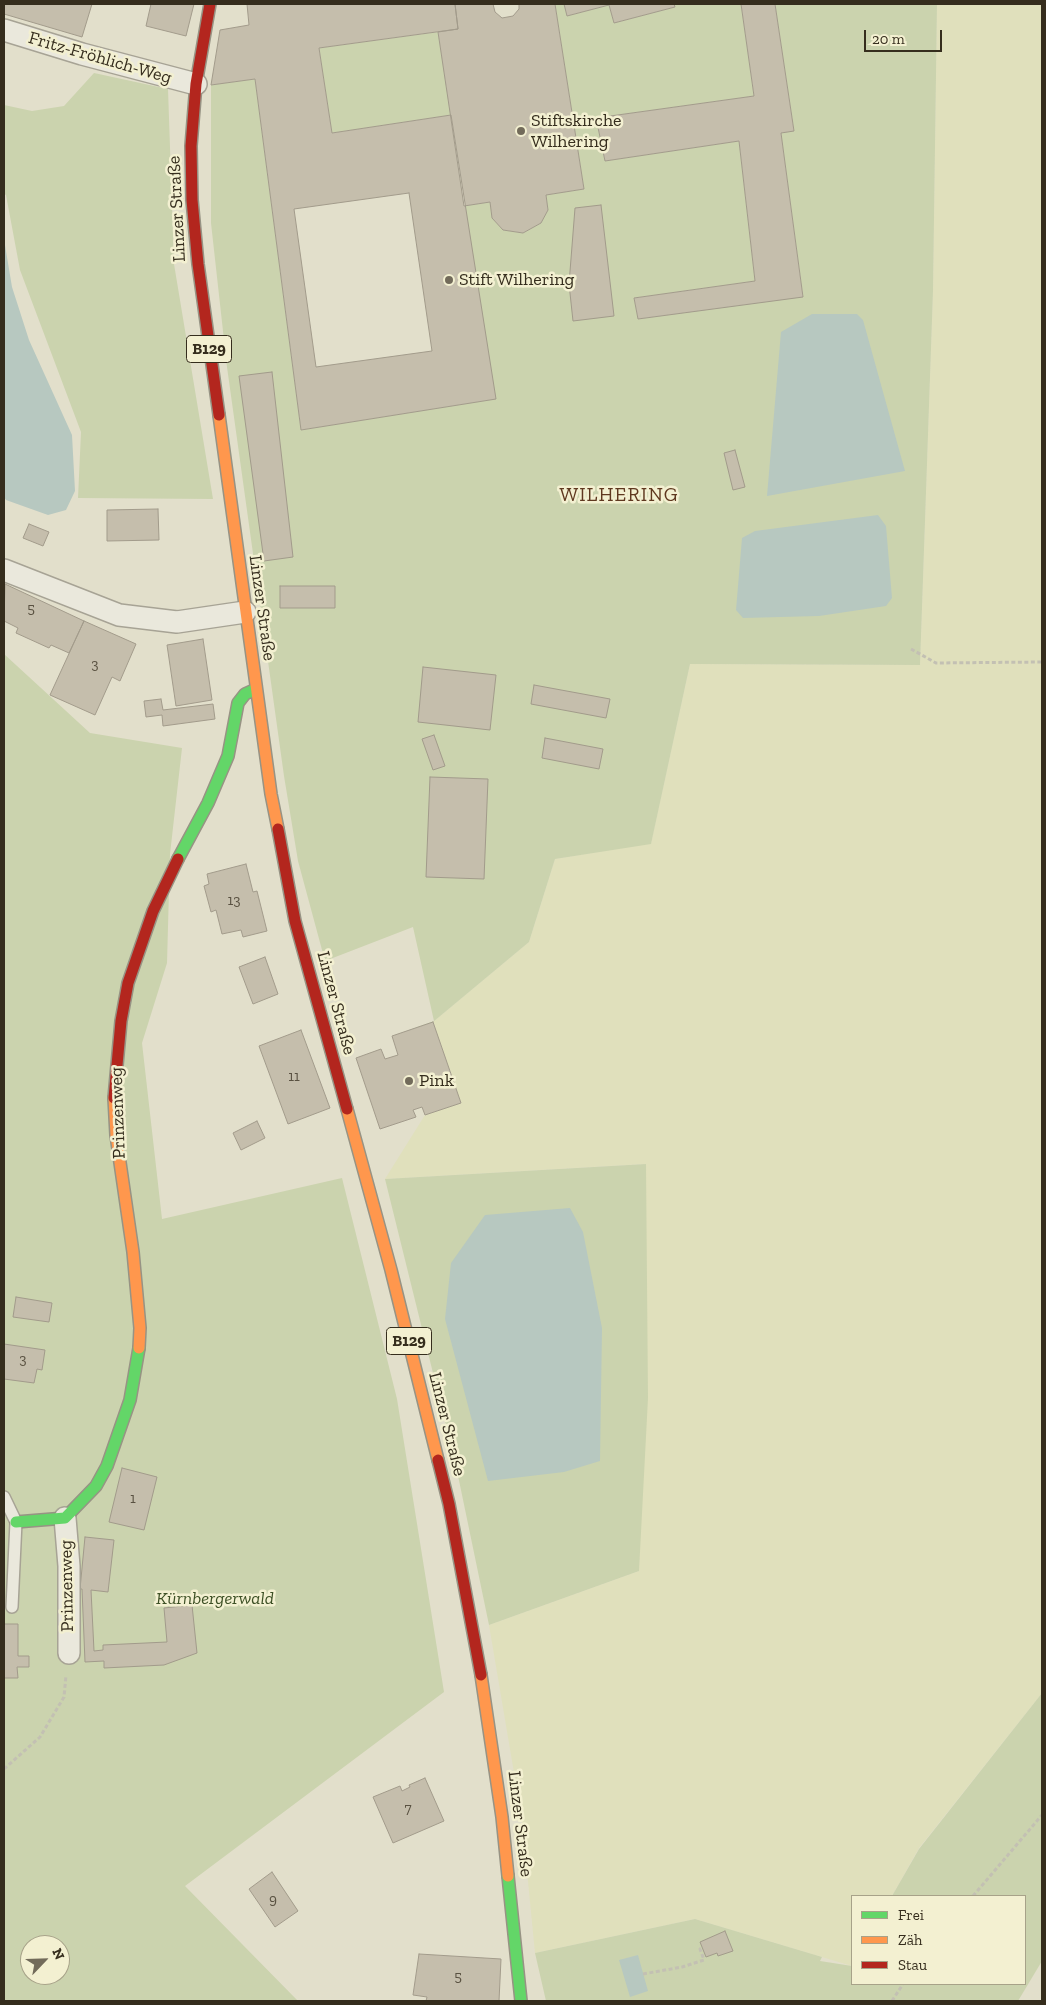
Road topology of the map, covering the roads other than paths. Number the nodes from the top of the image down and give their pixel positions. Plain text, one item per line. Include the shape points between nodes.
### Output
1 (210, 4) edge
2 (4, 30) edge
3 (196, 84) junction
4 (4, 570) edge
5 (245, 612) junction
6 (256, 689) junction
7 (4, 1497) edge
8 (65, 1518) junction
9 (16, 1522) junction
10 (12, 1606) dead end
11 (69, 1654) road end
12 (521, 2001) edge

1 - 3 main road, Linzer Straße / B129
2 - 3 street, Fritz-Fröhlich-Weg
3 - 5 main road, Linzer Straße / B129 via 191,146 192,200
4 - 5 street via 119,615 177,622
5 - 6 main road, Linzer Straße / B129
6 - 8 main road, Prinzenweg via 245,694 238,704 228,756 153,911 128,983 114,1094 116,1135 138,1298 138,1356 130,1400 107,1466 96,1486
6 - 12 main road, Linzer Straße / B129 via 270,794 296,921 389,1261 451,1514 490,1731
7 - 9 lane
8 - 9 main road, Prinzenweg
8 - 11 street, Prinzenweg via 69,1566
9 - 10 lane

